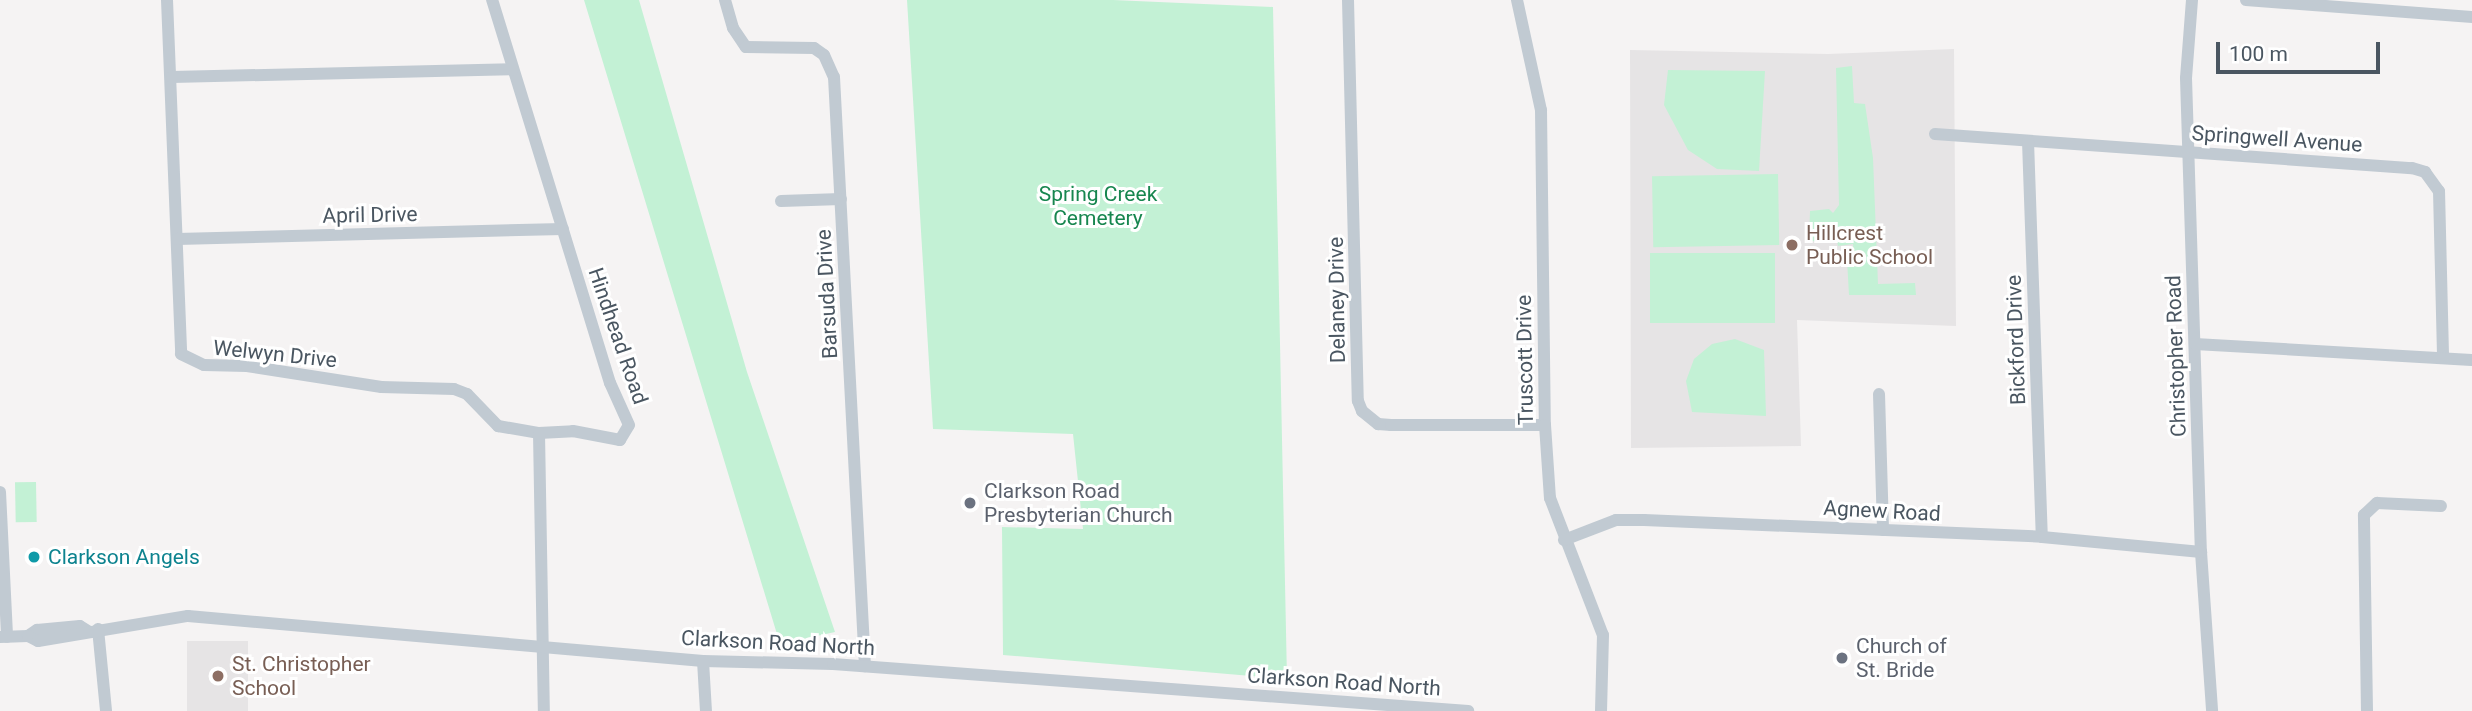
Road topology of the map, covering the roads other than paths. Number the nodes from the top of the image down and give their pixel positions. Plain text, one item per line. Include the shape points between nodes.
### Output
1 (167, 0) edge
2 (492, 0) edge
3 (725, 0) edge
4 (1348, 0) edge
5 (1517, 0) edge
6 (2192, 0) edge
7 (2246, 0) edge
8 (2343, 4) edge
9 (2472, 17) edge
10 (513, 69) junction
11 (173, 77) junction
12 (1935, 134) dead end
13 (2028, 141) junction
14 (2190, 152) junction
15 (841, 199) junction
16 (781, 201) dead end
17 (563, 229) junction
18 (177, 239) junction
19 (2194, 344) junction
20 (2443, 358) junction
21 (2472, 360) edge
22 (1879, 394) dead end
23 (1545, 425) junction
24 (539, 433) junction
25 (0, 492) edge
26 (2441, 506) dead end
27 (1883, 530) junction
28 (2042, 537) junction
29 (1564, 540) junction
30 (2201, 552) junction
31 (93, 630) junction
32 (3, 638) edge
33 (546, 645) junction
34 (703, 662) junction
35 (865, 666) junction
36 (1406, 708) edge
37 (106, 711) edge
38 (544, 711) edge
39 (706, 711) edge
40 (1468, 711) edge
41 (1601, 711) edge
42 (2212, 711) edge
43 (2367, 711) edge

1 - 11 street, Welwyn Drive
2 - 10 street, Hindhead Road
3 - 15 street, Barsuda Drive via 733,28 746,47 814,48 831,66
4 - 23 street, Delaney Drive via 1362,411 1378,424 1391,425
5 - 23 street, Truscott Drive via 1541,110
6 - 14 street, Christopher Road via 2186,78
7 - 8 street
8 - 9 street
10 - 11 street
10 - 17 street, Hindhead Road
11 - 18 street, Welwyn Drive
12 - 13 street, Springwell Avenue
13 - 14 street, Springwell Avenue
13 - 28 street, Bickford Drive
14 - 19 street, Christopher Road
14 - 20 street, Springwell Avenue via 2425,172 2438,191
15 - 16 street
15 - 35 street, Barsuda Drive
17 - 18 street, April Drive
17 - 24 street, Hindhead Road via 610,383 629,425 620,440 573,431
18 - 24 street, Welwyn Drive via 179,339 181,354 190,362 381,387 454,389 467,394 498,426
19 - 20 street
19 - 30 street, Christopher Road
20 - 21 street
22 - 27 street
23 - 29 street, Truscott Drive via 1550,498
24 - 33 street
25 - 32 street
26 - 43 street via 2378,503 2364,515
27 - 28 street, Agnew Road
27 - 29 street, Agnew Road via 1616,520
28 - 30 street, Agnew Road
29 - 41 street, Truscott Drive via 1603,635
30 - 42 street, Christopher Road
31 - 32 street, Clarkson Road North via 80,626 37,629 28,636
31 - 33 street, Clarkson Road North via 188,616
31 - 37 street
33 - 34 street, Clarkson Road North
33 - 38 street
34 - 35 street, Clarkson Road North
34 - 39 street
35 - 36 street, Clarkson Road North
36 - 40 street, Clarkson Road North

